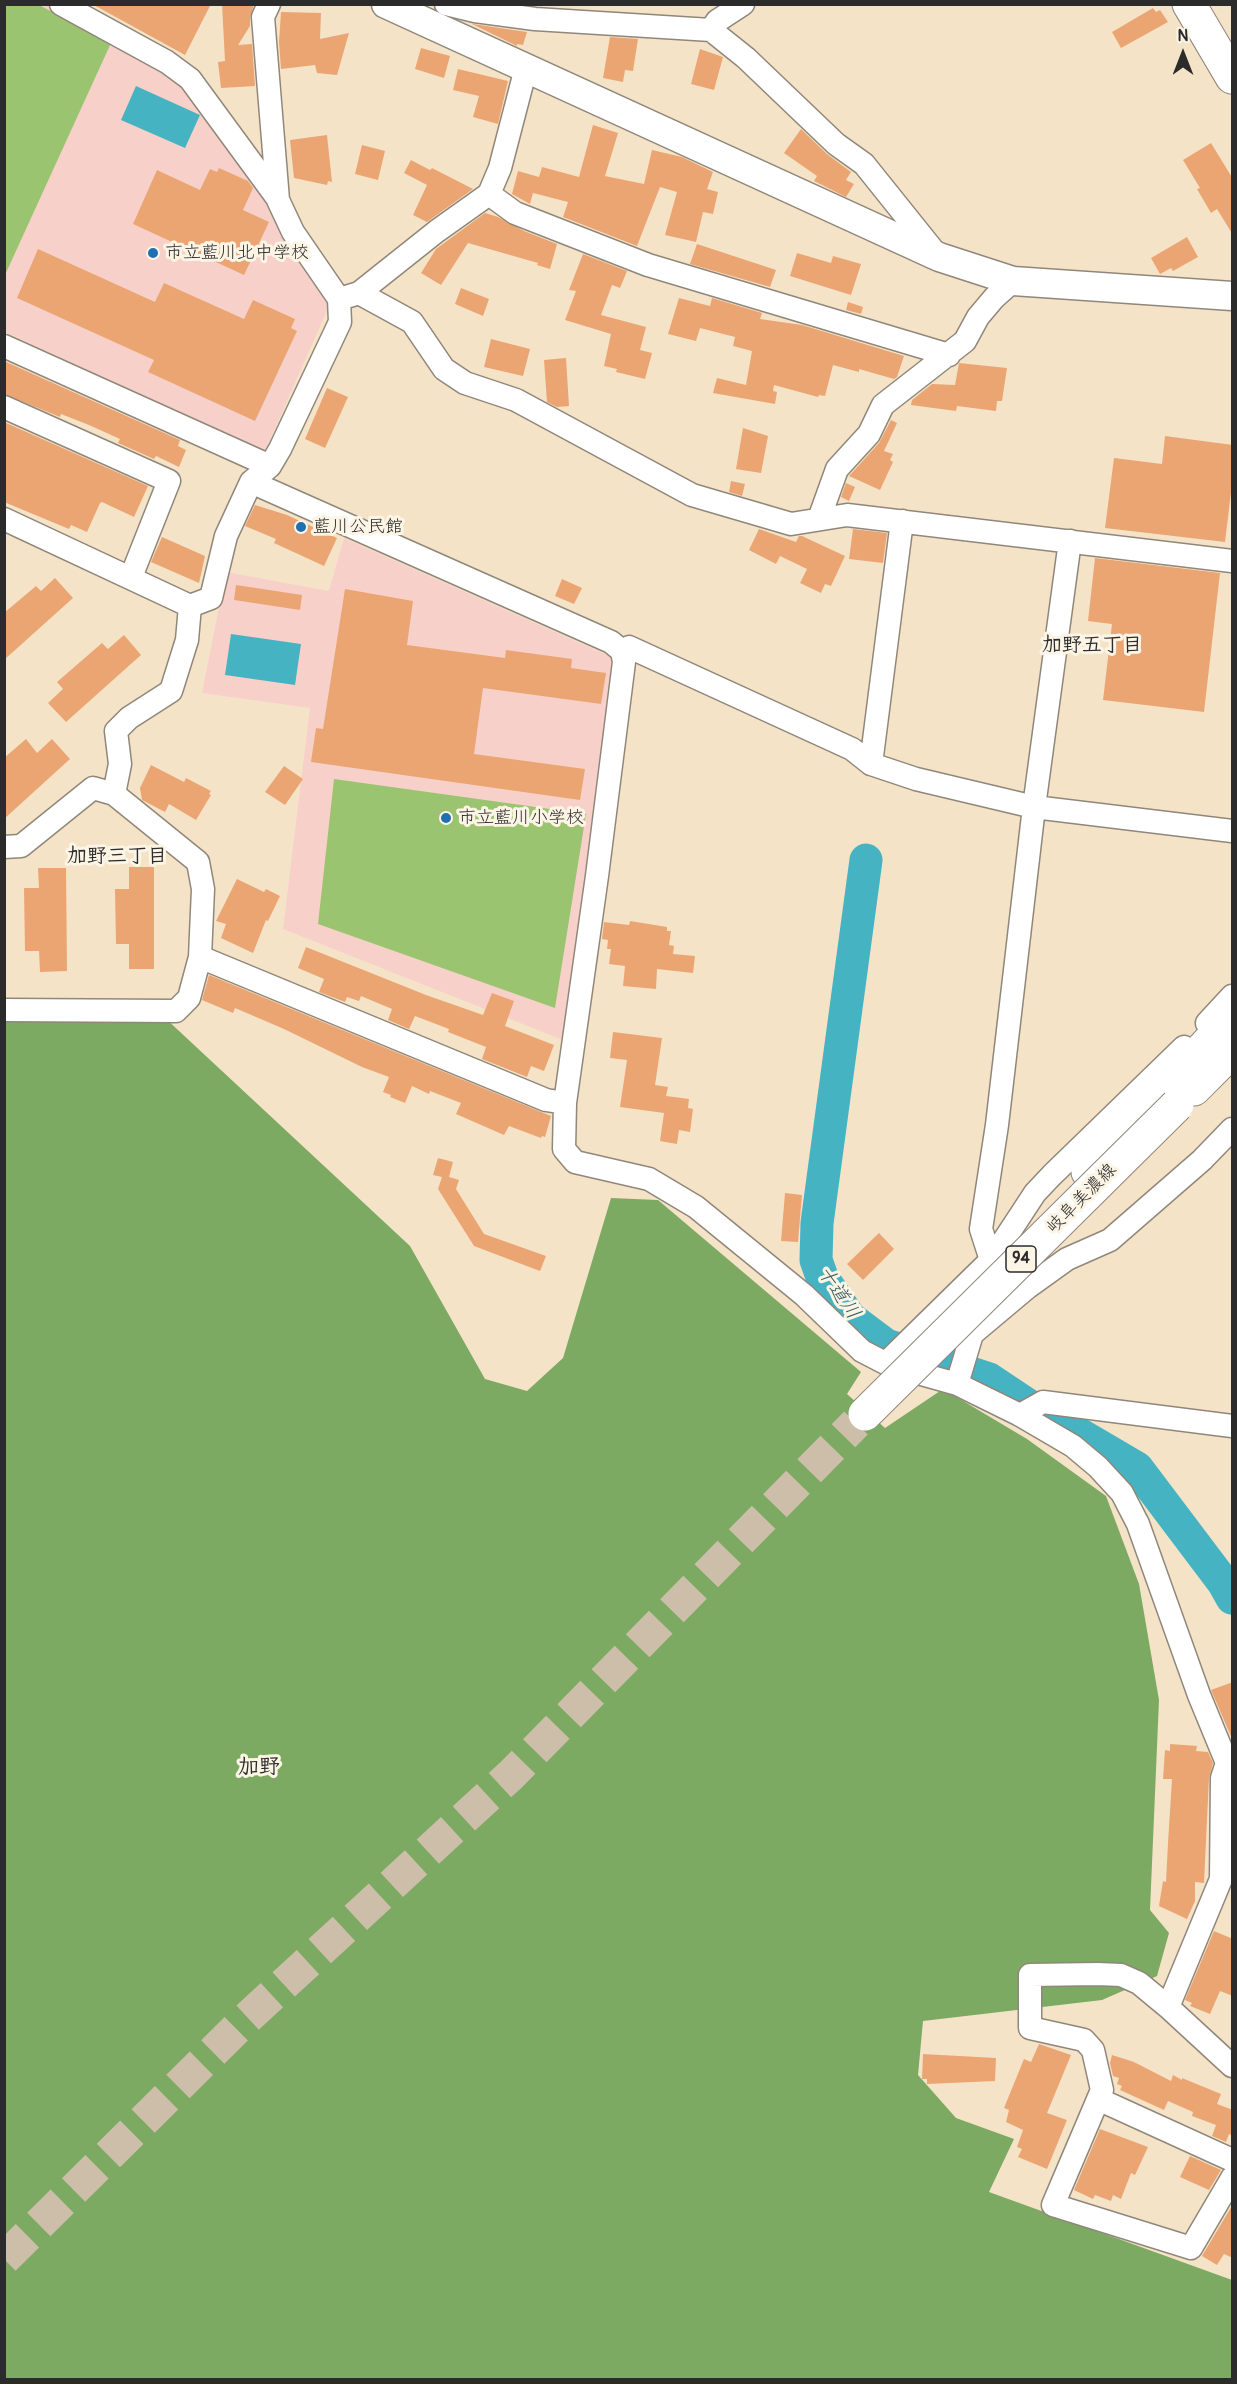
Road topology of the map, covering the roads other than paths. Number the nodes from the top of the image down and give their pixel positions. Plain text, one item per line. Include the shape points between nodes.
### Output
1 (61, 4) edge
2 (270, 4) edge
3 (446, 4) edge
4 (743, 4) edge
5 (1189, 4) edge
6 (399, 7) edge
7 (535, 12) edge
8 (616, 14) edge
9 (711, 30) junction
10 (526, 68) junction
11 (1233, 76) edge
12 (489, 194) junction
13 (278, 200) junction
14 (939, 257) junction
15 (1013, 281) junction
16 (349, 296) junction
17 (1233, 296) edge
18 (4, 346) edge
19 (949, 356) junction
20 (4, 407) edge
21 (270, 466) junction
22 (251, 482) junction
23 (4, 519) edge
24 (819, 519) junction
25 (902, 521) junction
26 (1070, 541) junction
27 (1233, 561) edge
28 (131, 578) junction
29 (190, 606) junction
30 (622, 651) junction
31 (871, 764) junction
32 (114, 794) junction
33 (1034, 807) junction
34 (1233, 831) edge
35 (4, 847) edge
36 (200, 957) junction
37 (1233, 996) edge
38 (4, 1010) edge
39 (1233, 1017) edge
40 (1233, 1052) edge
41 (1233, 1064) edge
42 (565, 1103) junction
43 (1177, 1105) junction
44 (1233, 1129) edge
45 (997, 1264) junction
46 (972, 1334) junction
47 (889, 1365) junction
48 (960, 1375) junction
49 (1027, 1411) junction
50 (861, 1418) tunnel mouth
51 (1233, 1426) edge
52 (1230, 1765) edge
53 (1227, 1880) edge
54 (1168, 2007) junction
55 (1232, 2066) edge
56 (1098, 2099) junction
57 (1233, 2160) edge
58 (1233, 2178) edge
59 (1224, 2213) edge

1 - 13 street via 167,62 190,79
2 - 13 street via 263,17
3 - 7 street via 475,11
4 - 9 street via 717,21
5 - 11 main road
6 - 10 street
7 - 8 street
8 - 9 street
9 - 14 street via 836,144 864,164
10 - 12 street via 500,168
10 - 14 street
12 - 16 street
12 - 19 street via 514,213 648,265
13 - 16 street via 293,232
14 - 15 street
15 - 17 street
15 - 19 street via 994,298 965,341
16 - 21 street
16 - 24 street via 412,322 444,369 465,383 516,399 692,495 791,524
18 - 21 street
19 - 24 street via 883,405 869,434 837,469
20 - 28 street via 169,481
21 - 22 street
22 - 29 street via 226,536 211,598
22 - 30 street via 611,642
23 - 28 street
24 - 25 street via 847,515
25 - 26 street
25 - 31 street
26 - 27 street
26 - 33 street
28 - 29 street
29 - 32 street via 187,640 171,691 116,731 120,764
30 - 31 street via 629,647 852,749
30 - 42 street via 621,686
31 - 33 street via 916,779
32 - 35 street via 93,788 21,846
32 - 36 street via 198,862 203,889
33 - 34 street
33 - 45 street via 981,1229
36 - 38 street via 189,998 176,1011
36 - 42 street via 546,1100
37 - 45 street via 1041,1187
39 - 45 main road, 94, bridge
40 - 43 main road, 岐阜美濃線 / 94
41 - 43 main road, 94
42 - 47 street via 564,1149 575,1162 649,1179 696,1207 804,1294 862,1351
43 - 45 main road, 岐阜美濃線 / 94, bridge
44 - 46 street via 1110,1240 1067,1259
45 - 46 street
45 - 47 street via 892,1357
45 - 50 main road, 岐阜美濃線 / 94, bridge
46 - 48 street
47 - 48 street
48 - 49 street
49 - 51 street via 1043,1401
49 - 52 street via 1098,1467 1122,1493 1138,1524 1199,1695
52 - 53 street via 1222,1778
53 - 54 street
54 - 55 street
54 - 56 street via 1121,1975 1030,1975 1030,2028 1084,2040 1093,2050 1102,2090
56 - 57 street
56 - 59 street via 1053,2205 1191,2248
58 - 59 street

